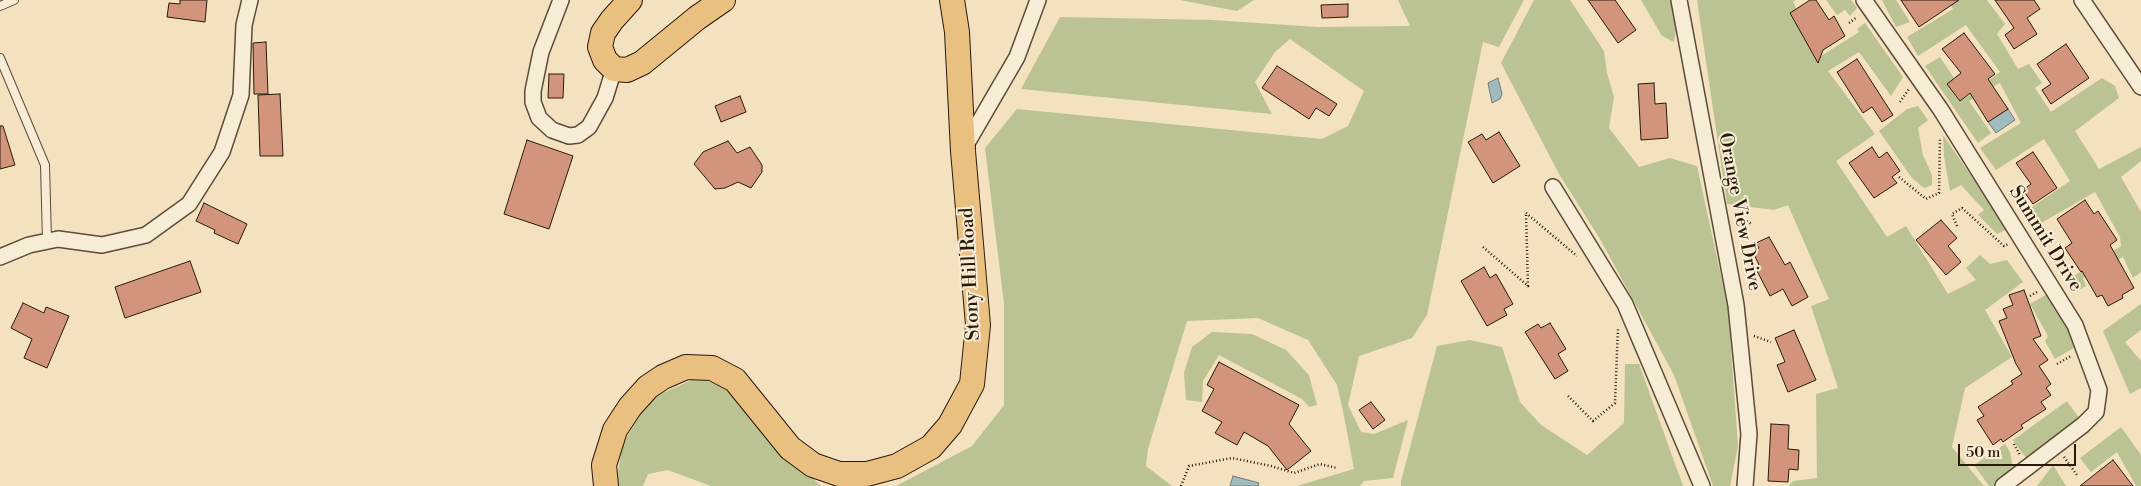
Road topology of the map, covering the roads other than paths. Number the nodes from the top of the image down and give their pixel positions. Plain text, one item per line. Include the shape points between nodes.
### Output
1 (14, 0) edge
2 (250, 0) edge
3 (561, 0) edge
4 (630, 0) edge
5 (723, 0) edge
6 (952, 0) edge
7 (1038, 0) edge
8 (1679, 0) edge
9 (1864, 0) edge
10 (2082, 0) edge
11 (0, 6) edge
12 (0, 58) edge
13 (614, 69) junction
14 (2141, 87) edge
15 (963, 151) junction
16 (1553, 187) dead end
17 (47, 241) junction
18 (0, 257) edge
19 (606, 486) edge
20 (1702, 486) edge
21 (1745, 486) edge
22 (2002, 486) edge

1 - 11 lane
2 - 17 street via 244,25 242,95 222,152 188,204 146,235 102,245
3 - 13 street via 532,91 539,118 552,130 569,136 578,135 588,127 605,98
4 - 13 main road via 603,33 600,47 605,60
5 - 13 main road via 642,63 627,70
6 - 15 main road, Stony Hill Road via 957,32
7 - 15 street via 1017,57
8 - 21 street, Orange View Drive via 1736,305 1749,434
9 - 22 street, Summit Drive via 1941,110 2075,325 2099,390 2096,412 2083,425
10 - 14 street
12 - 17 lane via 45,165
15 - 19 main road, Stony Hill Road via 978,325 972,384 950,424 931,447 898,466 867,474 839,474 813,465 790,448 735,380 712,368 686,367 663,376 630,407 615,430 604,464
16 - 20 street via 1629,314
17 - 18 street via 29,244

